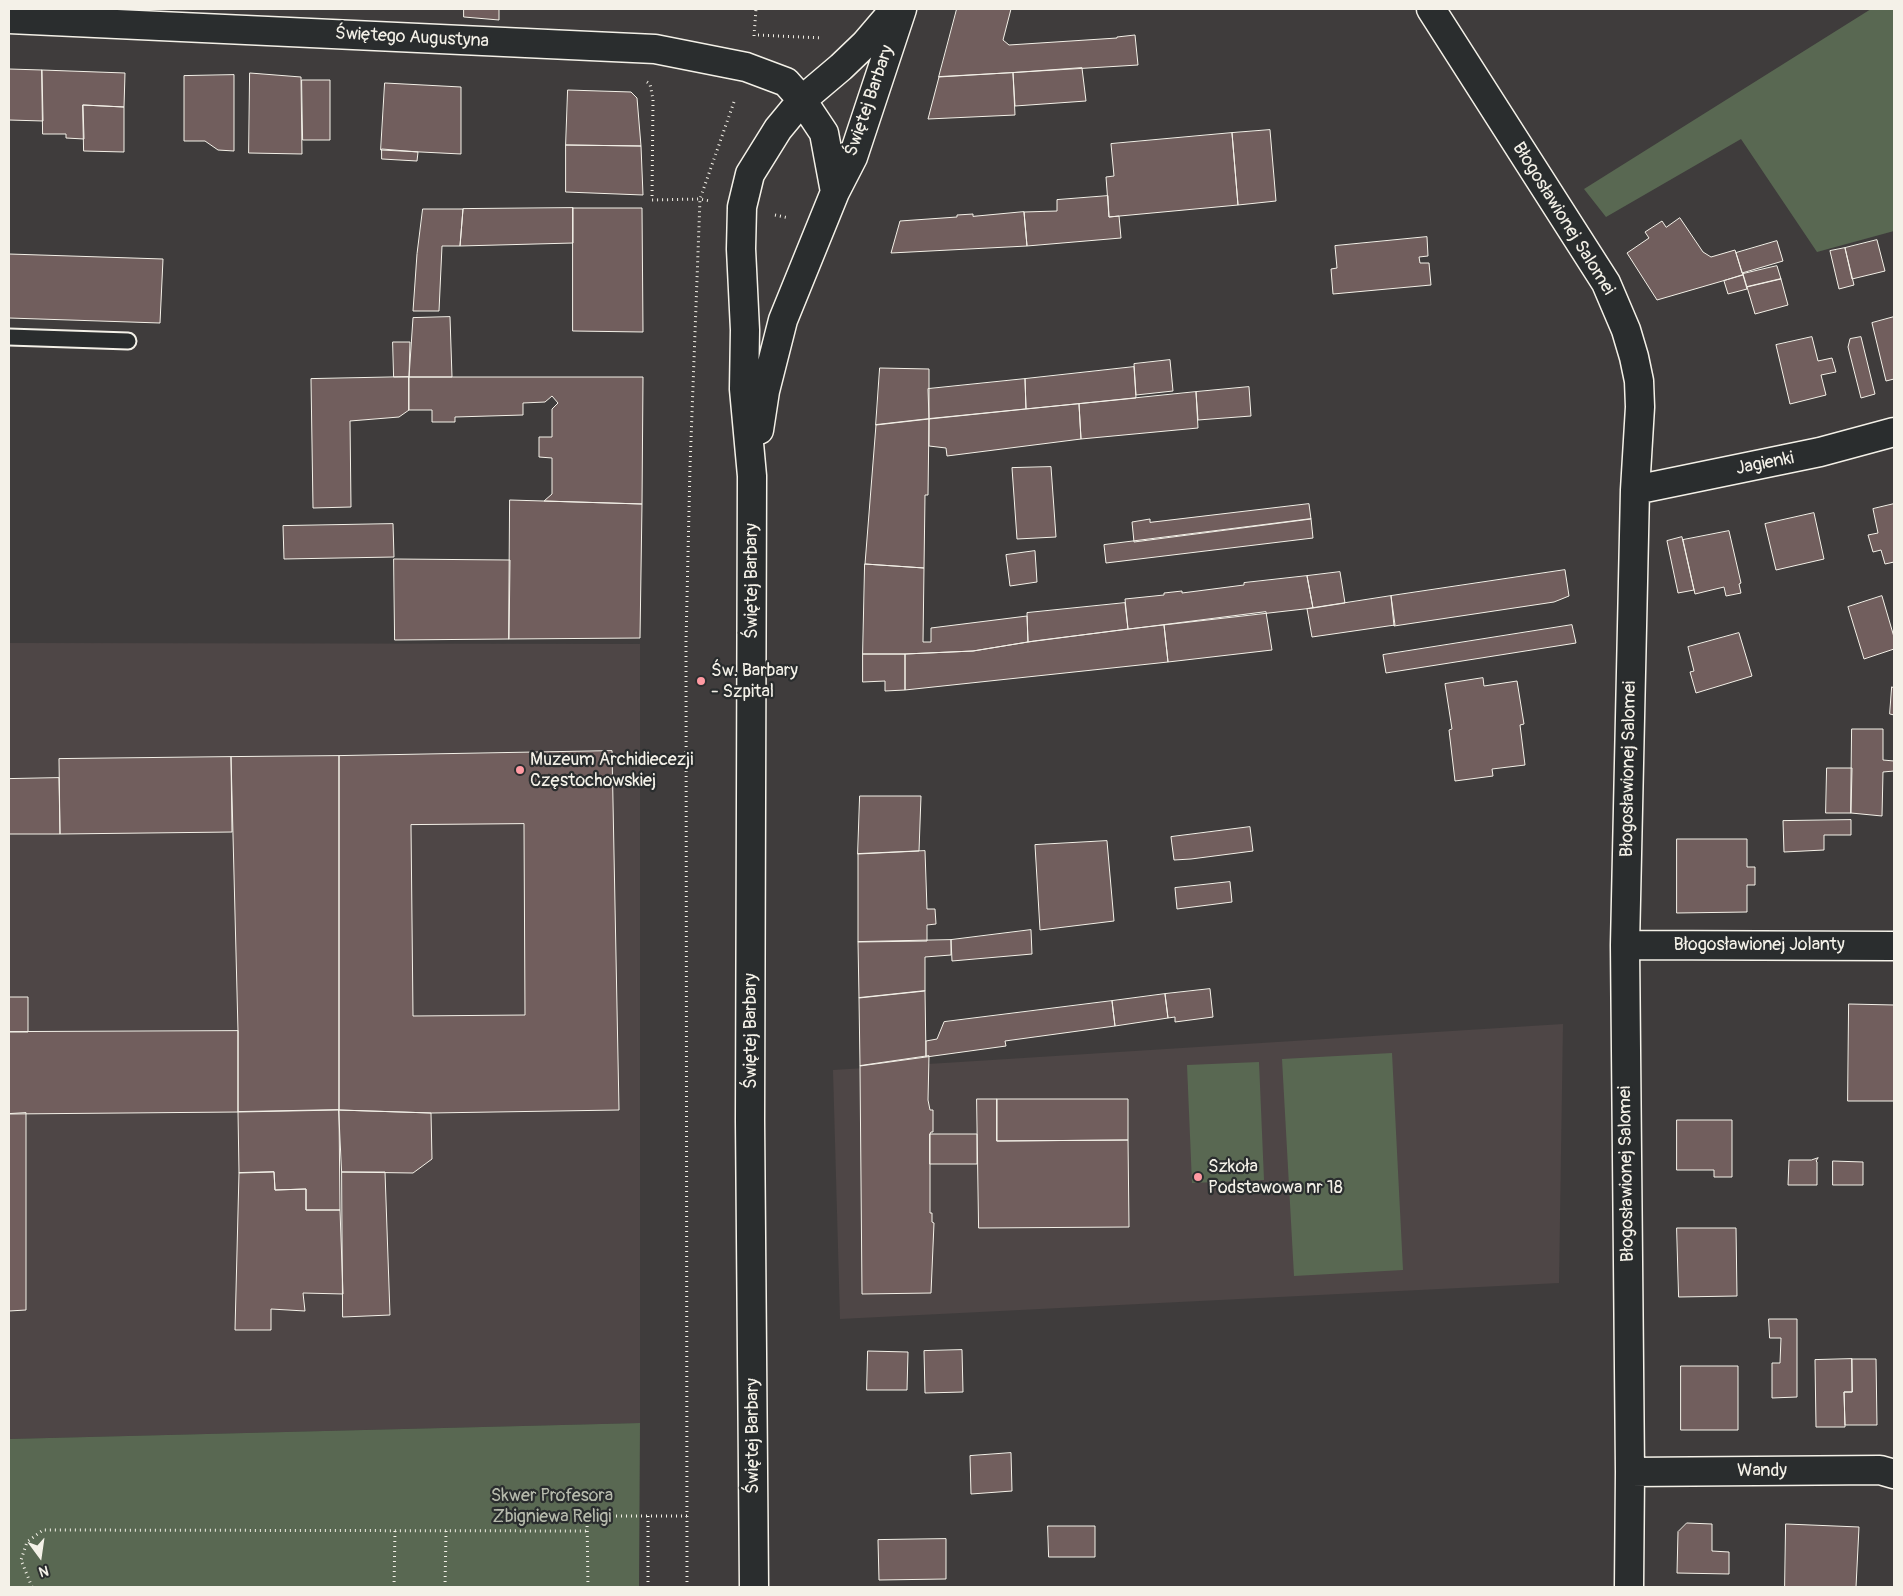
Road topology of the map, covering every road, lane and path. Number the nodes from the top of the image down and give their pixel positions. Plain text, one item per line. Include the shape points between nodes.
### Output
1 (756, 9) edge
2 (895, 9) edge
3 (902, 9) edge
4 (1431, 9) edge
5 (9, 20) edge
6 (746, 67) junction
7 (642, 78) dead end
8 (802, 100) junction
9 (834, 192) junction
10 (700, 199) junction
11 (742, 207) junction
12 (822, 225) junction
13 (9, 337) edge
14 (128, 341) dead end
15 (1894, 432) edge
16 (752, 476) junction
17 (1635, 490) junction
18 (1624, 945) junction
19 (1894, 946) edge
20 (1630, 1472) junction
21 (1894, 1474) edge
22 (648, 1516) junction
23 (687, 1516) junction
24 (395, 1530) junction
25 (446, 1531) junction
26 (588, 1531) junction
27 (32, 1587) edge
28 (394, 1587) edge
29 (445, 1587) edge
30 (588, 1587) edge
31 (648, 1587) edge
32 (687, 1587) edge
33 (754, 1587) edge
34 (1629, 1587) edge

1 - 6 path
2 - 8 street, Świętej Barbary via 864,44
3 - 9 street, Świętej Barbary via 853,157
4 - 17 street, Błogosławionej Salomei via 1606,284 1626,330 1640,381
5 - 6 street, Świętego Augustyna via 655,49
6 - 8 street, Świętego Augustyna via 786,82
6 - 10 path
7 - 10 path via 650,84 653,99 652,200
8 - 9 street, Świętej Barbary via 824,134
8 - 11 street, Świętej Barbary via 760,155 750,174
9 - 12 street, Świętej Barbary
10 - 11 path
10 - 23 path via 686,642
11 - 12 path
11 - 16 street, Świętej Barbary via 744,390
12 - 16 street, Świętej Barbary via 783,320 764,391
13 - 14 lane
15 - 17 street, Jagienki via 1820,452
16 - 33 street, Świętej Barbary via 750,1130
17 - 18 street, Błogosławionej Salomei
18 - 19 street, Błogosławionej Jolanty
18 - 20 street, Błogosławionej Salomei
20 - 21 street, Wandy via 1880,1470
20 - 34 street, Błogosławionej Salomei
22 - 23 path
22 - 26 path via 587,1516
22 - 31 path
23 - 32 path
24 - 25 path
24 - 27 path via 43,1530 27,1542 21,1560
24 - 28 path
25 - 26 path
25 - 29 path
26 - 30 path

